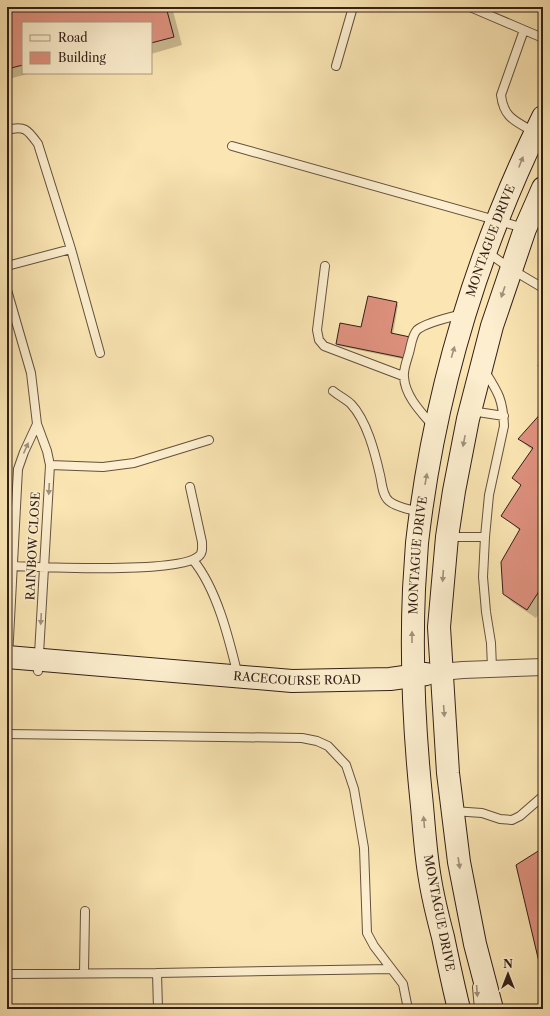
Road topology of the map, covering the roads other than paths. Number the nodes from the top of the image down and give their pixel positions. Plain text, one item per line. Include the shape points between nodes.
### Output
1 (352, 7) edge
2 (470, 7) edge
3 (524, 30) junction
4 (543, 38) edge
5 (336, 66) dead end
6 (539, 125) edge
7 (7, 130) edge
8 (232, 146) dead end
9 (542, 195) edge
10 (498, 220) junction
11 (525, 229) junction
12 (71, 249) junction
13 (485, 250) junction
14 (7, 266) edge
15 (325, 266) dead end
16 (511, 269) junction
17 (543, 288) edge
18 (7, 290) edge
19 (464, 314) junction
20 (100, 354) dead end
21 (482, 366) junction
22 (403, 376) junction
23 (333, 391) dead end
24 (470, 411) junction
25 (504, 416) junction
26 (37, 424) junction
27 (435, 428) junction
28 (209, 440) dead end
29 (50, 465) junction
30 (190, 487) dead end
31 (421, 512) junction
32 (447, 537) junction
33 (485, 537) junction
34 (194, 560) junction
35 (13, 566) junction
36 (44, 567) junction
37 (7, 663) edge
38 (39, 665) junction
39 (543, 667) edge
40 (492, 668) junction
41 (441, 672) junction
42 (413, 676) junction
43 (238, 677) junction
44 (7, 734) edge
45 (543, 796) edge
46 (453, 811) junction
47 (85, 911) dead end
48 (475, 944) junction
49 (391, 969) junction
50 (84, 973) junction
51 (7, 974) edge
52 (157, 974) junction
53 (158, 1009) edge
54 (408, 1009) edge
55 (459, 1009) edge
56 (479, 1009) edge
57 (492, 1009) edge

1 - 5 lane
2 - 3 lane
3 - 4 lane
3 - 6 lane via 501,95 502,106 506,114
10 -> 6 main road, MONTAGUE DRIVE
7 - 12 lane via 18,127 27,130 38,144
8 - 10 lane
9 - 11 main road
10 - 11 lane
10 - 13 main road, MONTAGUE DRIVE
11 - 16 main road
12 - 14 lane
12 - 20 lane
13 - 16 lane
13 - 19 main road, MONTAGUE DRIVE
15 - 22 lane via 318,319 319,340 324,346
16 - 17 lane
16 -> 21 main road
18 - 26 lane, RAINBOW CLOSE via 31,373
19 - 22 lane via 440,319 417,330 413,336
27 -> 19 main road, MONTAGUE DRIVE
21 - 24 main road
21 - 25 lane via 497,390
22 - 27 lane via 407,392
23 - 31 lane via 350,404 362,420 388,500 395,505
24 - 25 lane
24 -> 32 main road
25 - 33 lane via 489,495
26 - 29 lane, RAINBOW CLOSE
35 -> 26 lane, RAINBOW CLOSE via 18,469
31 -> 27 main road, MONTAGUE DRIVE
28 - 29 lane via 134,462 102,467
29 -> 36 lane, RAINBOW CLOSE
30 - 34 lane via 202,542 200,555
42 -> 31 main road, MONTAGUE DRIVE via 412,628
32 - 33 lane
32 -> 41 main road via 439,627
33 - 40 lane via 483,577
34 - 36 lane via 143,568
34 - 43 lane via 216,598
35 - 36 lane
35 - 37 lane, RAINBOW CLOSE
36 -> 38 lane, RAINBOW CLOSE
37 - 38 main road, RACECOURSE ROAD
38 - 43 main road, RACECOURSE ROAD
39 - 40 street
40 - 41 street
41 - 42 main road, RACECOURSE ROAD
41 -> 46 main road
42 - 43 main road, RACECOURSE ROAD via 390,679 292,681
55 -> 42 main road, MONTAGUE DRIVE via 428,867 418,771
44 - 49 lane via 302,738 316,740 328,746 346,765 354,789 364,848 367,933
45 - 46 lane via 512,820 500,819 482,812
46 -> 48 main road via 459,862
47 - 50 lane
48 -> 56 lane
48 - 57 main road
49 - 52 lane
49 - 54 lane via 403,984
50 - 51 lane
50 - 52 lane
52 - 53 lane

